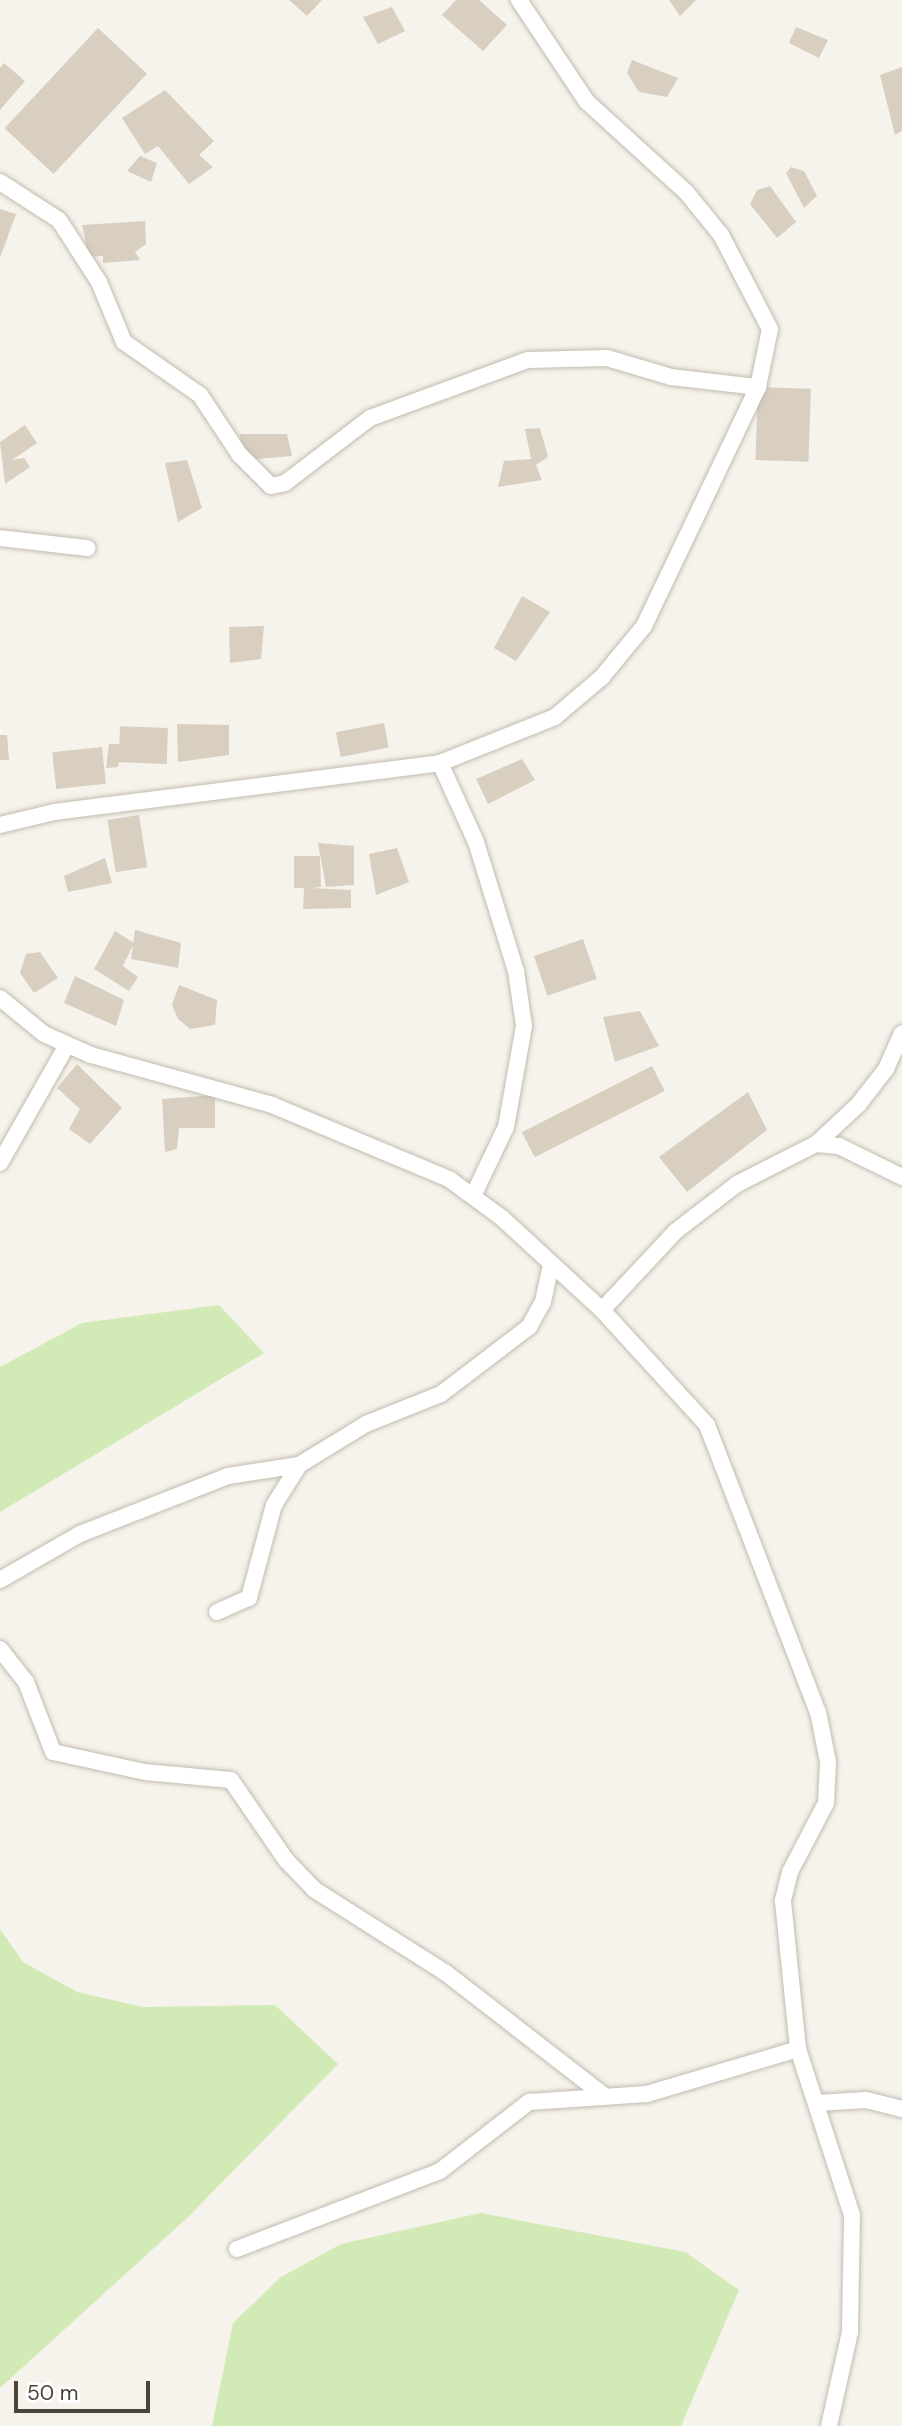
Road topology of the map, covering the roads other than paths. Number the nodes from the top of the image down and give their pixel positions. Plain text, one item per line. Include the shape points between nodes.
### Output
1 (519, 0) edge
2 (0, 182) edge
3 (758, 387) junction
4 (0, 538) edge
5 (87, 548) dead end
6 (440, 763) junction
7 (0, 825) edge
8 (0, 998) edge
9 (902, 1033) edge
10 (66, 1045) junction
11 (816, 1143) junction
12 (0, 1163) edge
13 (902, 1177) edge
14 (473, 1196) junction
15 (551, 1264) junction
16 (602, 1310) junction
17 (299, 1465) junction
18 (0, 1580) edge
19 (218, 1612) dead end
20 (0, 1649) edge
21 (798, 2049) junction
22 (603, 2095) junction
23 (817, 2103) junction
24 (902, 2109) edge
25 (237, 2249) dead end
26 (829, 2426) edge

1 - 3 street via 587,102 686,192 721,236 770,329
2 - 3 street via 59,219 99,282 124,342 200,395 239,454 271,486 285,483 370,418 528,360 607,358 671,377
3 - 6 street via 644,626 602,677 555,717
4 - 5 street
6 - 7 street via 54,811
6 - 14 street via 476,842 516,971 524,1026 506,1127
8 - 10 street
9 - 11 street via 886,1069
10 - 12 street
10 - 14 street via 272,1105 390,1152
11 - 13 street via 839,1146
11 - 16 street via 737,1184 676,1231
14 - 15 street
15 - 16 street
15 - 17 street via 543,1302 513,1340 441,1394 366,1424
16 - 21 street via 707,1425 818,1712 828,1762 826,1803 790,1872 783,1902
17 - 18 street via 228,1476 80,1534
17 - 19 street via 274,1505 249,1598
20 - 22 street via 26,1682 53,1752 145,1772 231,1780 315,1890 446,1973
21 - 22 street via 669,2089
21 - 23 street
22 - 25 street via 529,2102 440,2171
23 - 24 street via 866,2100
23 - 26 street via 852,2215 854,2261 849,2332

